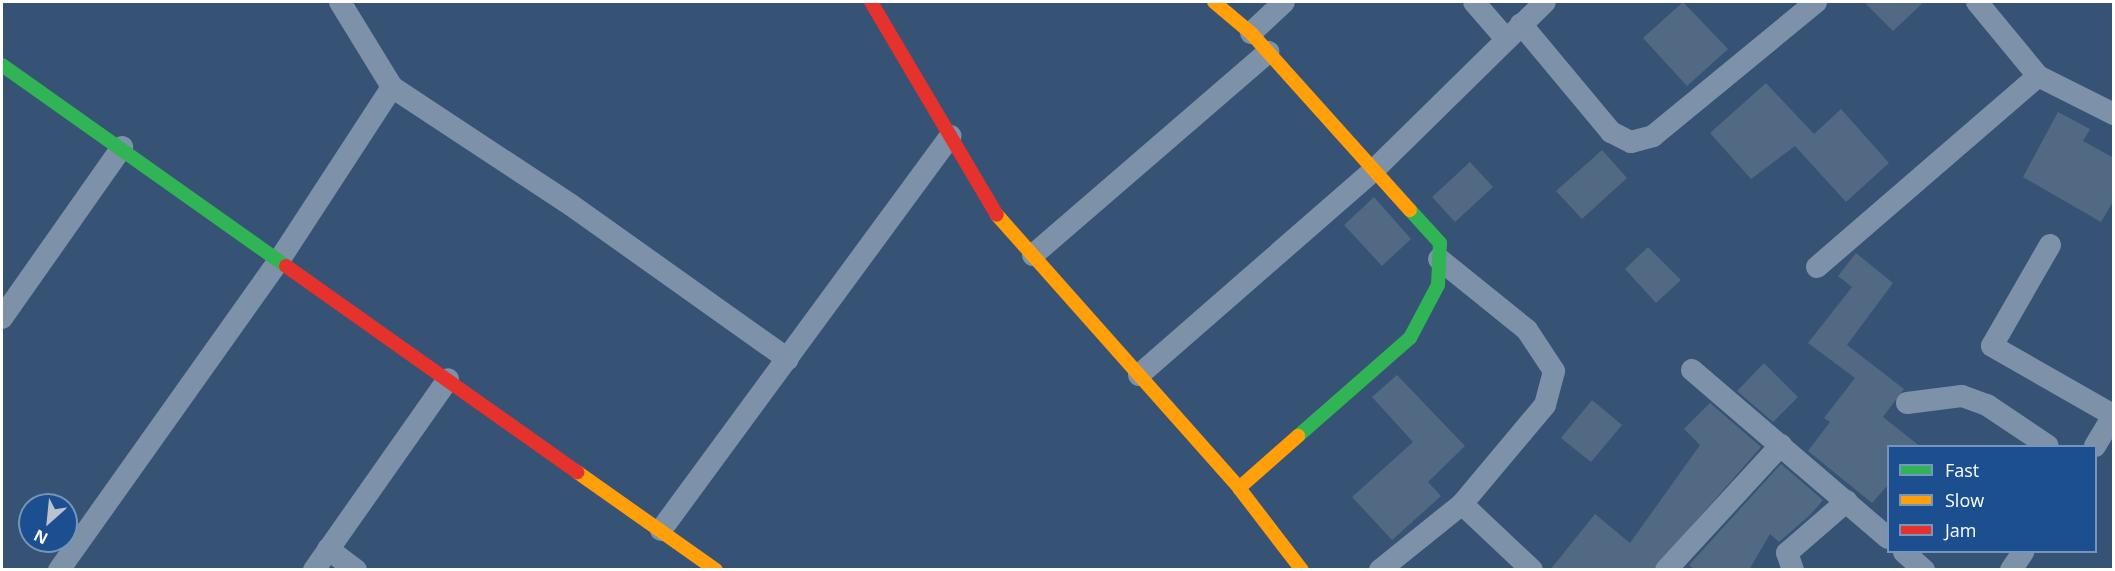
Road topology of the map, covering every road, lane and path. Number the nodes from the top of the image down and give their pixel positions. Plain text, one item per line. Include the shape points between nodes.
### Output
1 (340, 2) edge
2 (871, 2) edge
3 (1214, 2) edge
4 (1284, 2) edge
5 (1474, 2) edge
6 (1545, 2) edge
7 (1815, 2) edge
8 (1977, 2) edge
9 (1514, 32) junction
10 (1251, 33) junction
11 (1268, 52) junction
12 (2, 65) edge
13 (2038, 76) junction
14 (392, 87) junction
15 (2114, 114) edge
16 (950, 136) junction
17 (122, 147) junction
18 (1375, 169) junction
19 (2050, 245) dead end
20 (1033, 255) junction
21 (280, 259) junction
22 (1439, 259) junction
23 (1817, 267) dead end
24 (5, 307) edge
25 (788, 359) junction
26 (1692, 370) dead end
27 (1140, 375) junction
28 (448, 379) junction
29 (1907, 403) dead end
30 (2113, 415) edge
31 (1781, 445) junction
32 (2045, 445) edge
33 (2096, 445) edge
34 (1239, 488) junction
35 (1847, 501) junction
36 (1462, 504) junction
37 (661, 530) junction
38 (1887, 537) edge
39 (328, 549) junction
40 (1905, 553) edge
41 (2023, 553) edge
42 (59, 570) edge
43 (314, 570) edge
44 (356, 570) edge
45 (716, 570) edge
46 (1302, 570) edge
47 (1380, 570) edge
48 (1532, 570) edge
49 (1665, 570) edge
50 (1793, 570) edge
51 (1924, 570) edge
52 (2011, 570) edge

1 - 14 street
2 - 16 street
3 - 10 street
4 - 10 street
5 - 9 street
6 - 9 street
7 - 9 street via 1653,136 1631,142 1611,132
8 - 13 street
9 - 18 street
10 - 11 street
11 - 18 street
11 - 20 street
12 - 17 street
13 - 15 street
13 - 23 street
14 - 21 street
14 - 25 street via 571,205
16 - 20 street via 996,214
16 - 25 street
17 - 21 street
17 - 24 street
18 - 22 street via 1440,243
18 - 27 street
19 - 30 street via 1992,346
20 - 27 street
21 - 28 street
21 - 42 street
22 - 34 street via 1438,285 1410,338
22 - 36 street via 1527,330 1554,371 1545,405
25 - 37 street
26 - 31 street
27 - 34 street
28 - 37 street
28 - 39 street
29 - 32 street via 1962,396 1987,405
30 - 33 street
31 - 35 street
31 - 49 street
34 - 46 street
35 - 38 street
35 - 50 street via 1787,553
36 - 47 street
36 - 48 street
37 - 45 street
39 - 43 street
39 - 44 street
40 - 51 street
41 - 52 street

